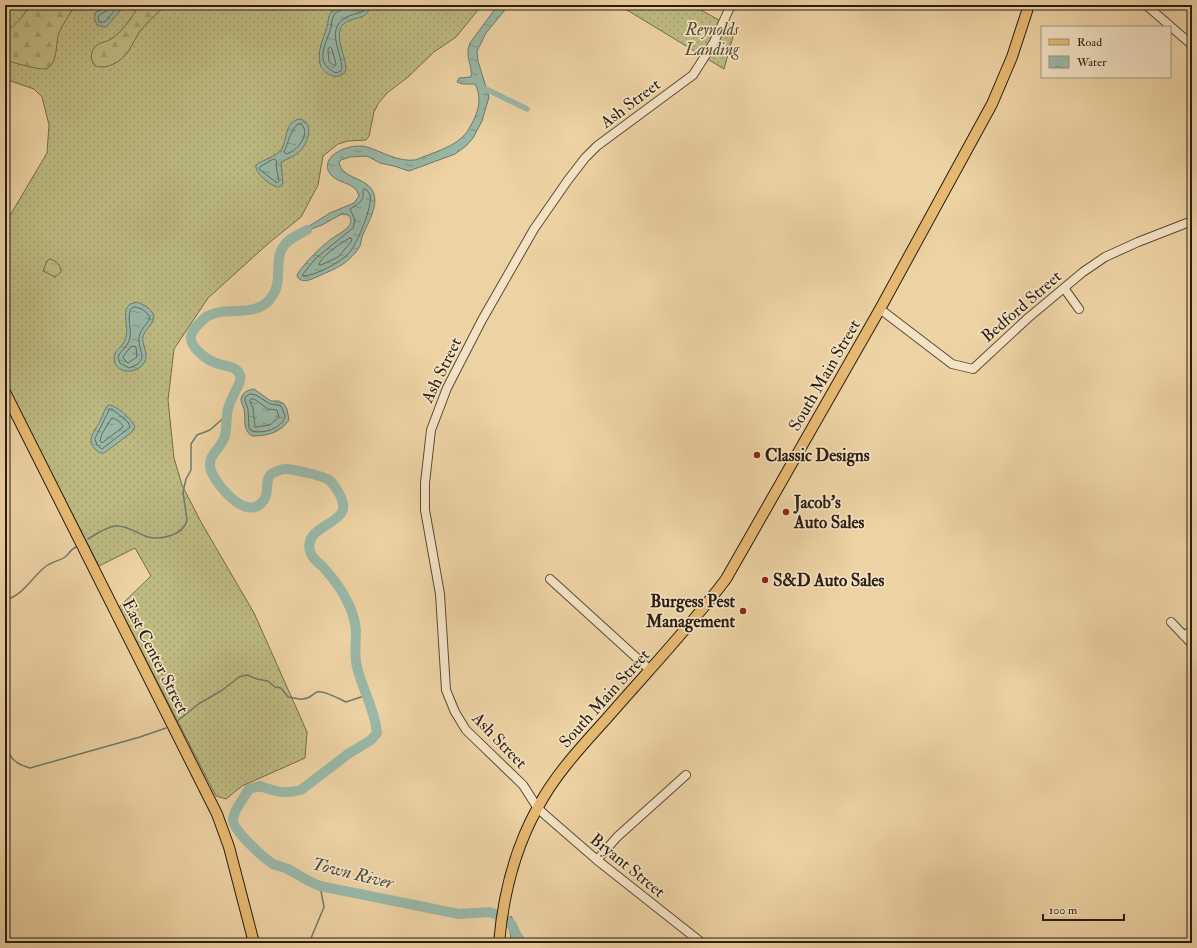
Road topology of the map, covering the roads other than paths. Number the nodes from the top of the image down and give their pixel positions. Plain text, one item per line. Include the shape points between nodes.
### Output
1 (731, 5) edge
2 (1029, 5) edge
3 (1146, 5) edge
4 (1170, 26) edge
5 (1171, 27) edge
6 (1192, 45) edge
7 (1192, 221) edge
8 (1064, 288) junction
9 (880, 309) junction
10 (1079, 309) dead end
11 (5, 392) edge
12 (550, 579) dead end
13 (1171, 622) dead end
14 (1192, 630) edge
15 (1184, 636) junction
16 (1192, 644) edge
17 (650, 670) junction
18 (686, 775) dead end
19 (538, 807) junction
20 (597, 860) junction
21 (254, 943) edge
22 (499, 943) edge
23 (702, 943) edge

1 - 19 street, Ash Street via 714,42 693,75 597,146 568,180 534,229 482,320 447,388 431,430 425,483 425,510 440,594 446,690 466,730 523,785
2 - 9 main road, South Main Street via 1012,57 992,104
3 - 4 street
5 - 6 street
7 - 8 street, Bedford Street via 1105,257
8 - 9 street, Bedford Street via 973,369 952,364
8 - 10 street
9 - 17 main road, South Main Street via 726,578 702,611
11 - 21 main road, East Center Street via 217,814 229,848
12 - 17 street
13 - 15 street
14 - 15 street
15 - 16 street
17 - 19 main road, South Main Street via 568,762
18 - 20 street via 617,837
19 - 20 street, Bryant Street
19 - 22 main road, South Main Street via 510,877
20 - 23 street, Bryant Street

